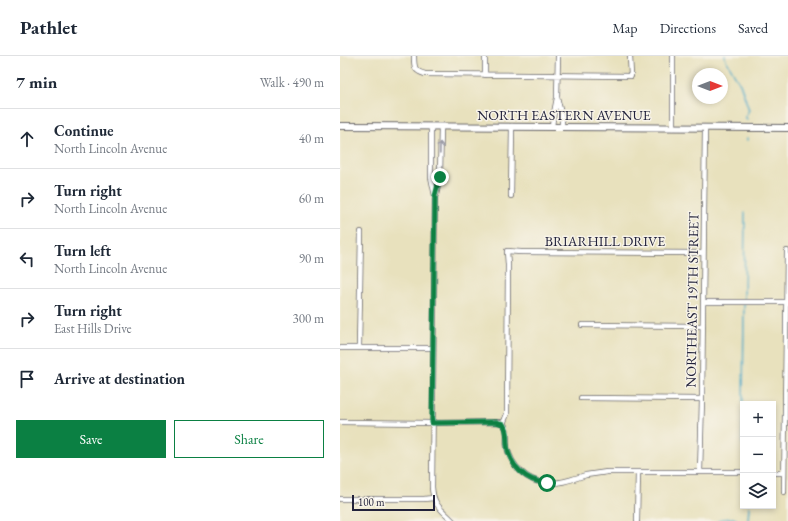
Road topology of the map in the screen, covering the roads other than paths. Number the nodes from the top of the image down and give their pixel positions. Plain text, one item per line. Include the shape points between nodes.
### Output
1 (414, 56) edge
2 (485, 56) edge
3 (558, 56) edge
4 (630, 56) edge
5 (673, 56) edge
6 (485, 74) junction
7 (558, 75) junction
8 (557, 96) junction
9 (340, 126) edge
10 (512, 126) junction
11 (431, 127) junction
12 (441, 127) junction
13 (552, 127) junction
14 (562, 127) junction
15 (673, 128) junction
16 (705, 128) junction
17 (788, 128) edge
18 (435, 196) junction
19 (511, 196) dead end
20 (360, 232) dead end
21 (787, 251) dead end
22 (703, 253) junction
23 (703, 302) junction
24 (786, 302) junction
25 (582, 325) dead end
26 (702, 326) junction
27 (340, 348) edge
28 (359, 348) junction
29 (433, 348) junction
30 (581, 398) dead end
31 (702, 399) junction
32 (786, 407) edge
33 (340, 422) edge
34 (432, 423) junction
35 (503, 424) junction
36 (638, 472) junction
37 (700, 472) junction
38 (740, 472) edge
39 (776, 473) edge
40 (784, 473) junction
41 (784, 492) dead end
42 (433, 498) junction
43 (340, 499) edge
44 (453, 521) edge
45 (637, 521) edge

1 - 6 street via 414,67 421,73
2 - 6 street
3 - 7 street
4 - 7 street via 631,76
5 - 15 street
6 - 7 street
7 - 8 street
8 - 13 street
8 - 14 street
9 - 11 main road, NORTH EASTERN AVENUE
10 - 12 main road, NORTH EASTERN AVENUE
10 - 13 main road, NORTH EASTERN AVENUE
10 - 19 street
11 - 12 main road, NORTH EASTERN AVENUE
11 - 18 street via 431,177
18 -> 12 street via 440,177
13 - 14 main road, NORTH EASTERN AVENUE
14 - 15 main road, NORTH EASTERN AVENUE
15 - 16 main road, NORTH EASTERN AVENUE
16 - 17 main road, NORTH EASTERN AVENUE
16 - 22 street, NORTHEAST 19TH STREET
18 - 29 street
20 - 28 street
21 - 24 street
22 - 23 street, NORTHEAST 19TH STREET
22 - 35 street, BRIARHILL DRIVE via 507,250 507,414
23 - 24 street
23 - 26 street, NORTHEAST 19TH STREET
24 - 32 street
25 - 26 street
26 - 31 street, NORTHEAST 19TH STREET
27 - 28 street
28 - 29 street
29 - 34 street
30 - 31 street
31 - 37 street, NORTHEAST 19TH STREET
32 - 40 street
33 - 34 street
34 - 35 street
34 - 42 street
35 - 36 street via 506,428 508,449 516,467 524,475 542,483 558,483 597,473
36 - 37 street
36 - 45 street
37 - 38 street
39 - 40 street
40 - 41 street
42 - 43 street
42 - 44 street

